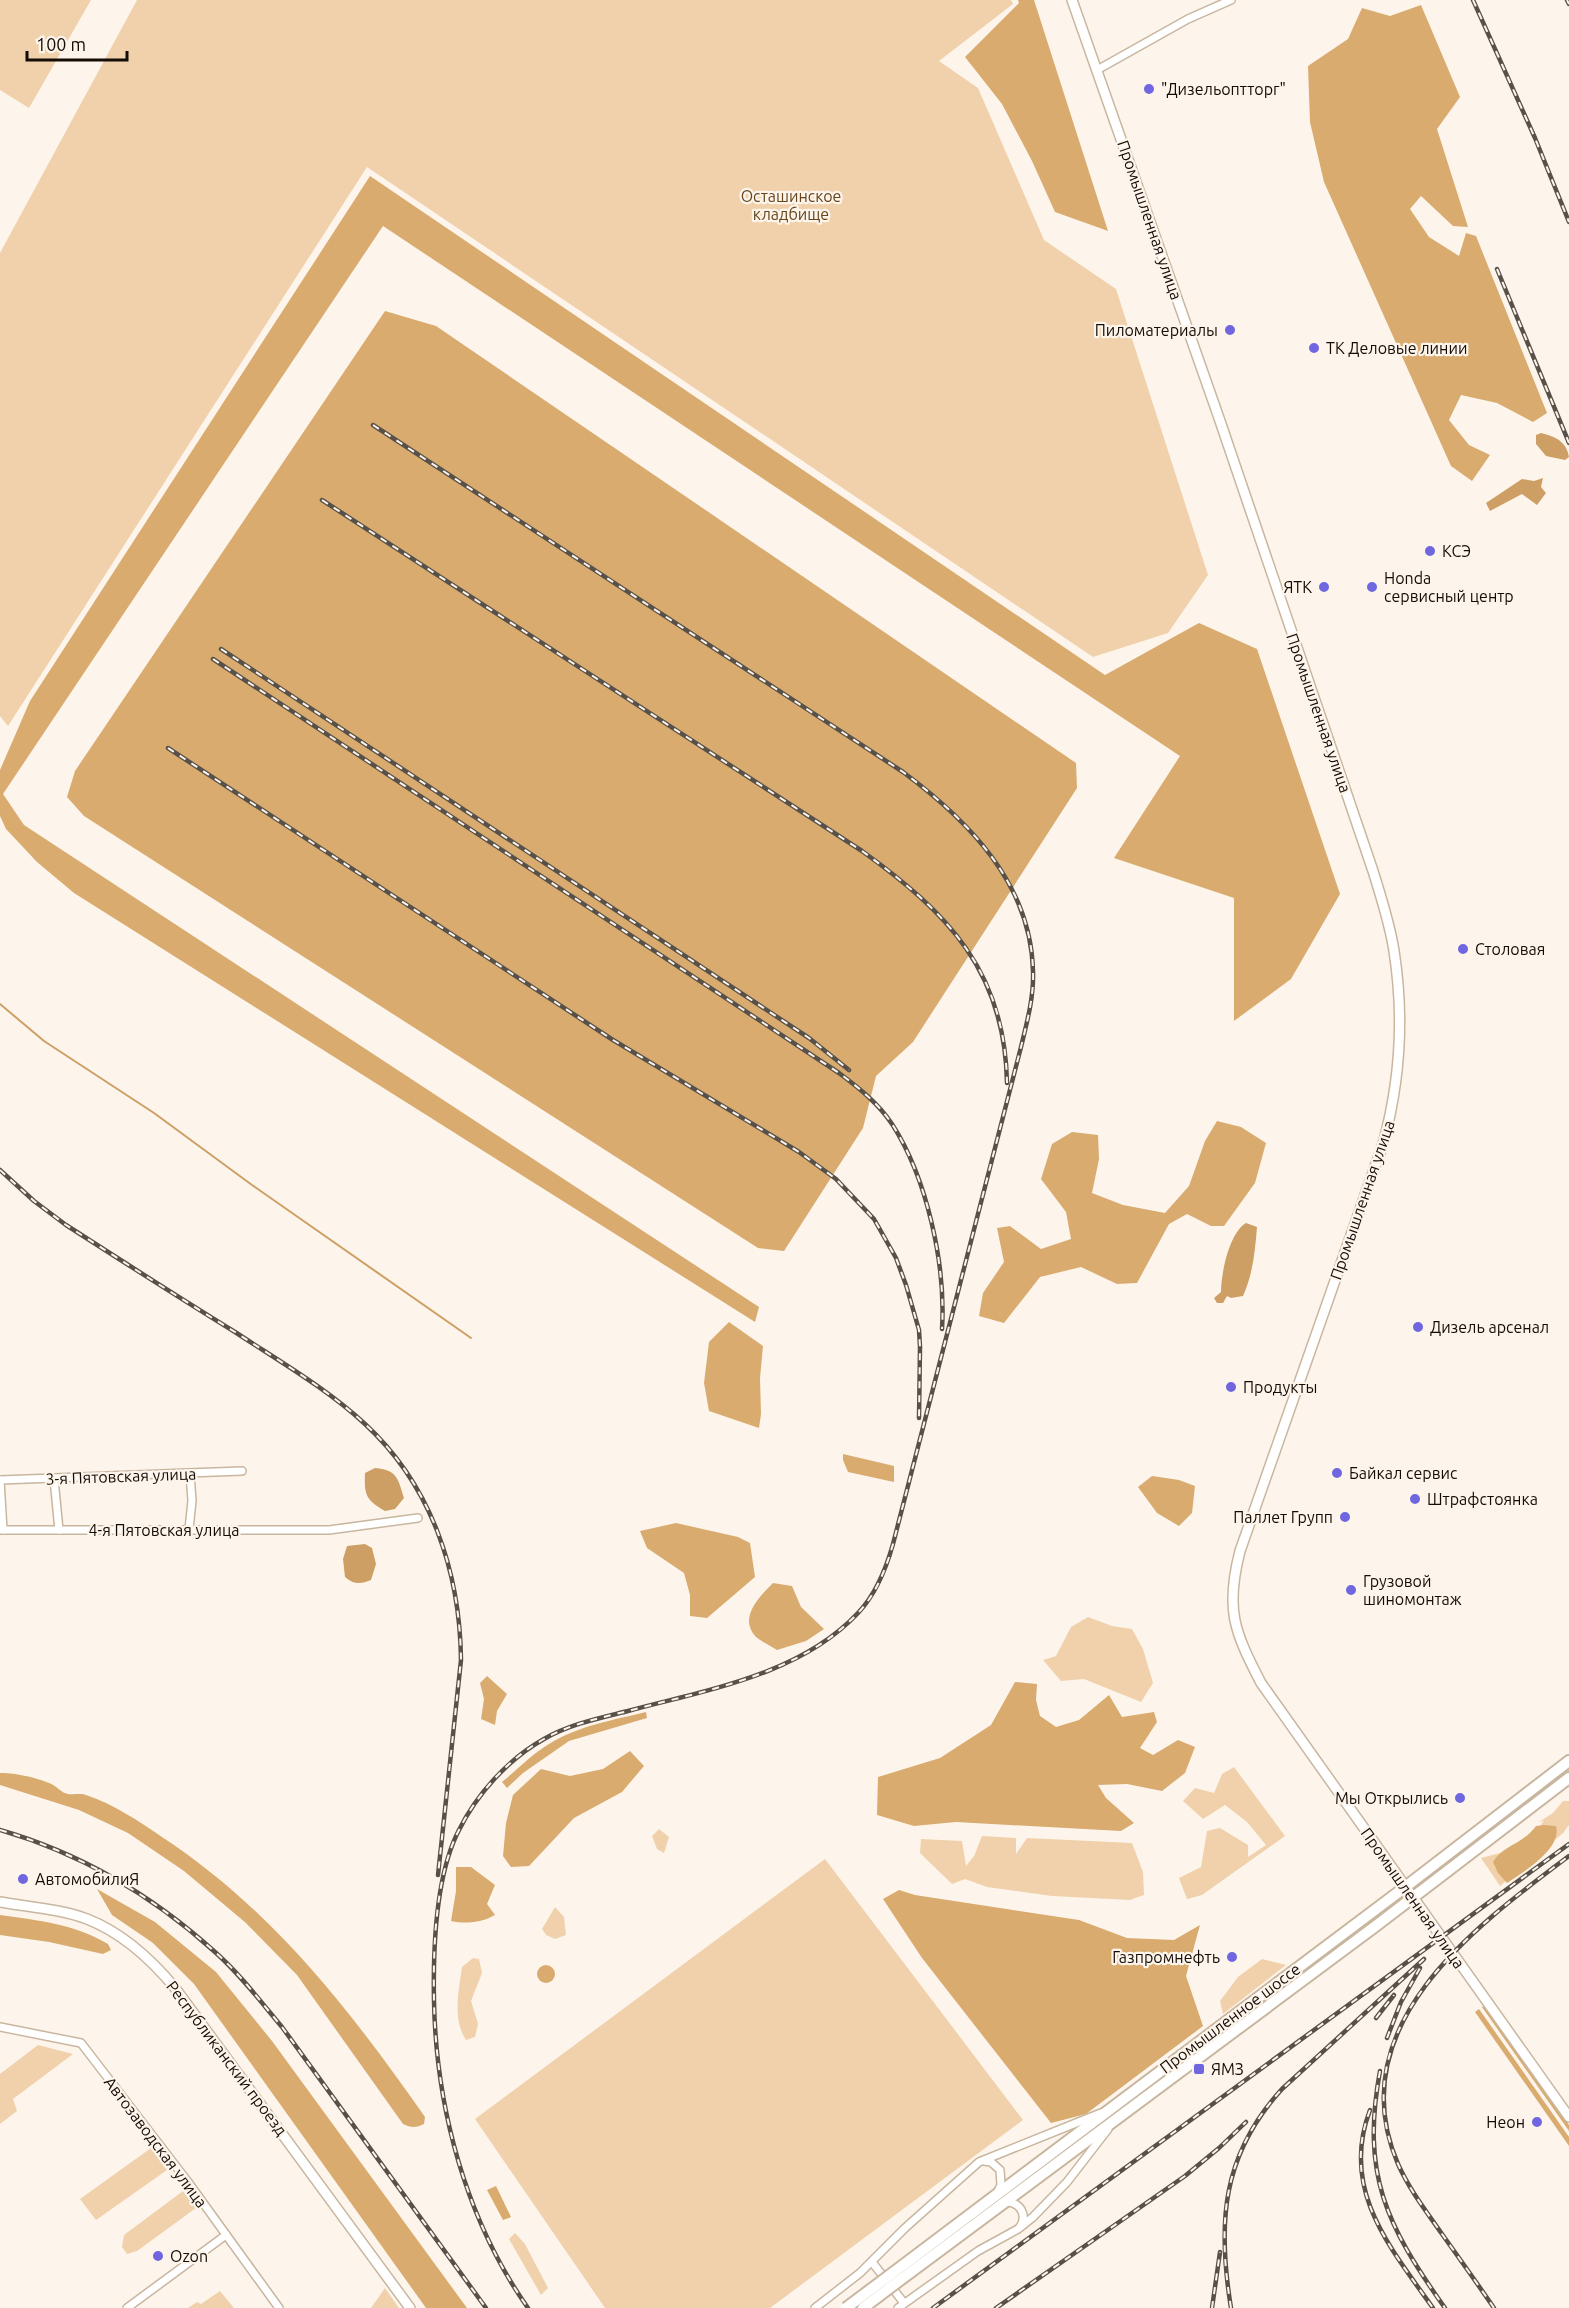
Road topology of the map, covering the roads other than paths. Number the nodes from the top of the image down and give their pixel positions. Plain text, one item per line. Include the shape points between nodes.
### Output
1 (1071, 0) edge
2 (1231, 0) edge
3 (1097, 70) junction
4 (242, 1471) dead end
5 (190, 1473) junction
6 (54, 1479) junction
7 (0, 1480) edge
8 (418, 1518) dead end
9 (189, 1529) junction
10 (2, 1530) edge
11 (59, 1530) junction
12 (1569, 1761) edge
13 (1569, 1778) edge
14 (1405, 1887) junction
15 (1413, 1898) junction
16 (0, 1902) edge
17 (0, 2027) edge
18 (1106, 2111) junction
19 (1569, 2118) edge
20 (1115, 2121) junction
21 (979, 2162) junction
22 (1000, 2198) junction
23 (1018, 2229) junction
24 (226, 2235) junction
25 (872, 2262) junction
26 (893, 2279) junction
27 (901, 2306) edge
28 (127, 2308) edge
29 (279, 2308) edge
30 (412, 2308) edge
31 (815, 2308) edge
32 (846, 2308) edge
33 (863, 2308) edge

1 - 3 street, Промышленная улица
2 - 3 street via 1188,19
3 - 14 street, Промышленная улица via 1372,871 1394,951 1399,1058 1389,1120 1240,1551 1232,1607 1235,1627 1261,1683
4 - 5 street, 3-я Пятовская улица
5 - 6 street, 3-я Пятовская улица
5 - 9 street
6 - 7 street, 3-я Пятовская улица
6 - 11 street
7 - 10 street
8 - 9 street, 4-я Пятовская улица via 328,1530
9 - 11 street, 4-я Пятовская улица
10 - 11 street, 4-я Пятовская улица
12 - 14 main road, Промышленное шоссе
13 - 15 main road, Промышленное шоссе
14 - 15 street, Промышленная улица
14 - 18 main road, Промышленное шоссе
15 - 19 street, Промышленная улица
15 - 20 main road, Промышленное шоссе
16 - 30 street, Республиканский проезд via 86,1918 122,1937 154,1963
17 - 24 street, Автозаводская улица via 81,2043
18 - 21 street
18 - 22 main road, Промышленное шоссе
20 - 22 main road, Промышленное шоссе
20 - 23 street via 1066,2182
21 - 22 street via 991,2163 1000,2170
21 - 25 street
22 - 23 street via 1019,2207 1023,2222
22 - 26 main road, Промышленное шоссе
23 - 27 street via 978,2251
24 - 28 street
24 - 29 street, Автозаводская улица
25 - 27 street
25 - 31 street
26 - 32 main road, bridge
26 - 33 main road, bridge

